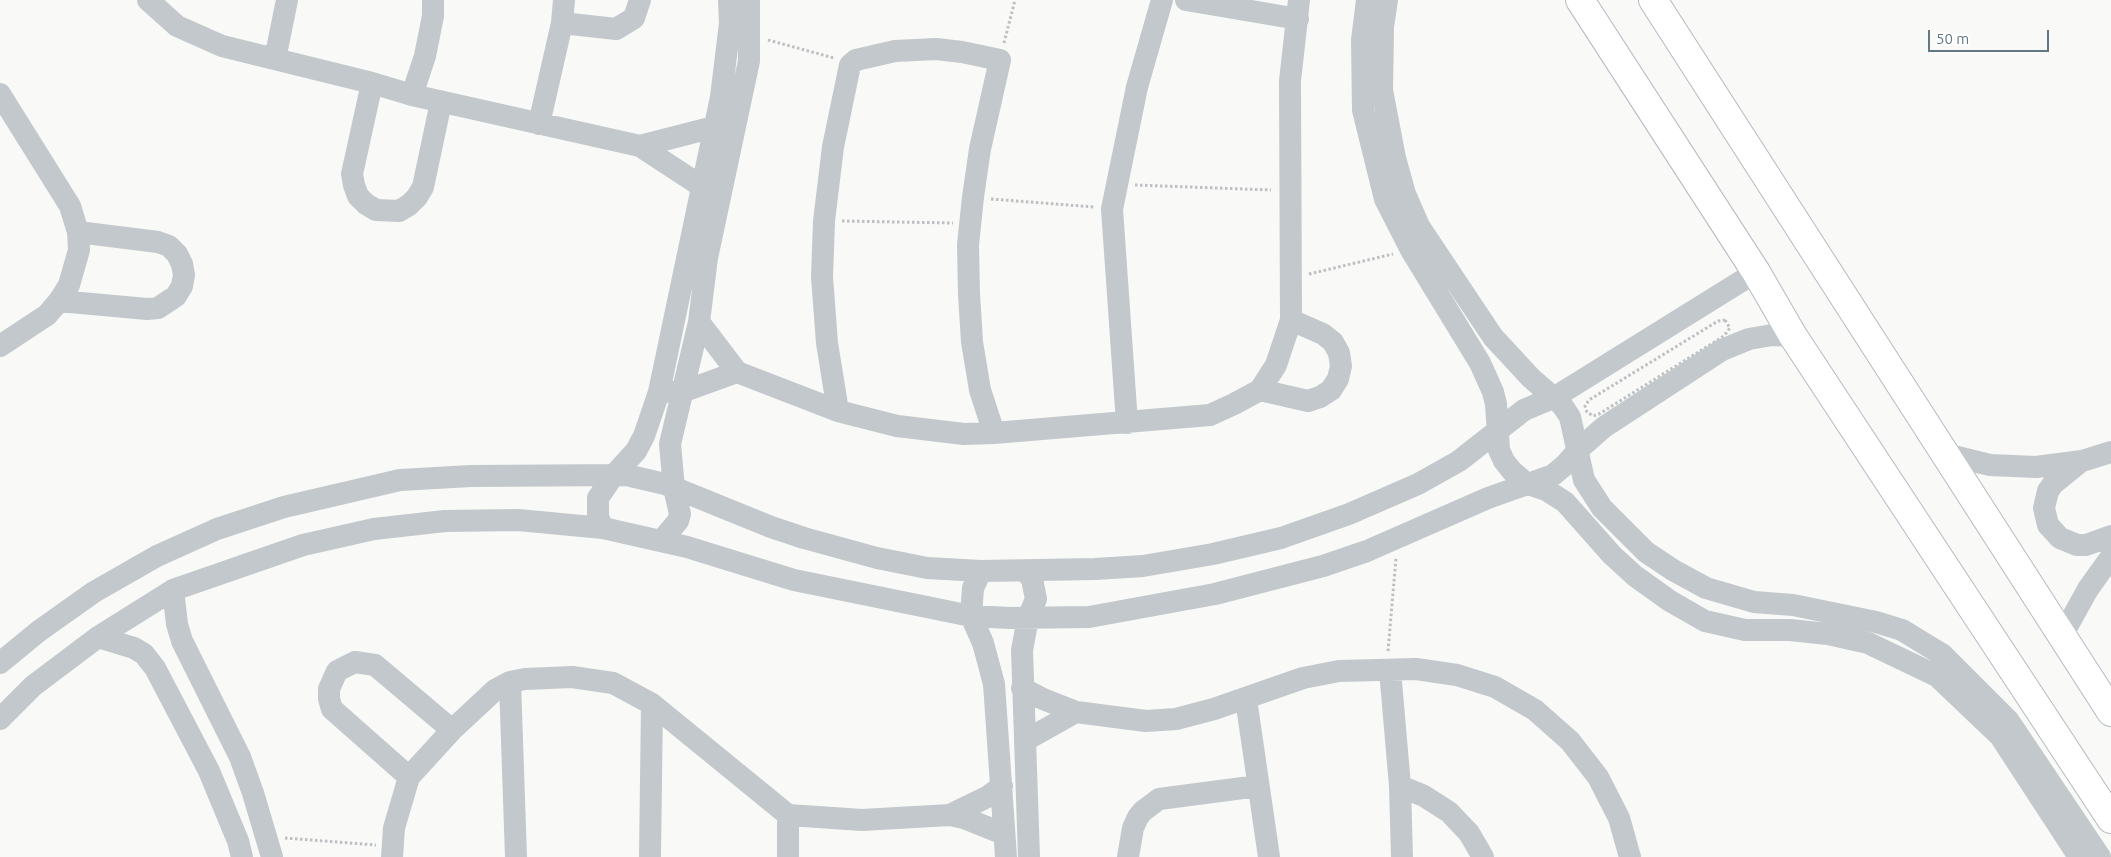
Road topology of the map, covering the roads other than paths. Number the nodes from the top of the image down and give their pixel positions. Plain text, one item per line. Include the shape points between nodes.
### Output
1 (148, 0) edge
2 (287, 0) edge
3 (433, 0) edge
4 (564, 0) edge
5 (640, 0) edge
6 (729, 0) edge
7 (749, 0) edge
8 (1162, 0) edge
9 (1186, 0) edge
10 (1366, 0) edge
11 (1387, 0) edge
12 (1580, 0) edge
13 (1653, 0) edge
14 (1299, 9) edge
15 (562, 23) junction
16 (275, 59) junction
17 (372, 83) junction
18 (0, 94) edge
19 (412, 95) junction
20 (731, 101) junction
21 (442, 102) junction
22 (539, 124) junction
23 (714, 127) junction
24 (640, 146) junction
25 (701, 186) junction
26 (78, 232) junction
27 (698, 256) junction
28 (1756, 272) junction
29 (59, 301) junction
30 (1291, 320) junction
31 (699, 322) junction
32 (1793, 336) junction
33 (0, 346) edge
34 (737, 372) junction
35 (1260, 390) junction
36 (660, 392) junction
37 (682, 392) junction
38 (1555, 397) junction
39 (838, 411) junction
40 (1127, 423) junction
41 (1497, 430) junction
42 (994, 433) junction
43 (1579, 449) junction
44 (2111, 452) edge
45 (1945, 454) junction
46 (2082, 461) junction
47 (612, 476) junction
48 (1526, 482) junction
49 (674, 488) junction
50 (603, 528) junction
51 (2111, 536) edge
52 (662, 540) junction
53 (2111, 557) edge
54 (981, 571) junction
55 (1025, 571) junction
56 (174, 590) junction
57 (971, 616) junction
58 (1028, 618) junction
59 (2062, 636) junction
60 (98, 637) junction
61 (0, 663) edge
62 (1390, 670) junction
63 (510, 682) junction
64 (1022, 688) junction
65 (1246, 699) junction
66 (652, 704) junction
67 (1076, 712) junction
68 (2111, 712) edge
69 (0, 719) edge
70 (452, 730) junction
71 (1026, 740) junction
72 (408, 777) junction
73 (1002, 786) junction
74 (1258, 786) junction
75 (1400, 786) junction
76 (788, 815) junction
77 (950, 815) junction
78 (2111, 819) edge
79 (1004, 834) junction
80 (269, 847) edge
81 (392, 852) edge
82 (242, 857) edge
83 (516, 857) edge
84 (650, 857) edge
85 (788, 857) edge
86 (1006, 857) edge
87 (1029, 857) edge
88 (1128, 857) edge
89 (1269, 857) edge
90 (1402, 857) edge
91 (1483, 857) edge
92 (1630, 857) edge
93 (2080, 857) edge
94 (2100, 857) edge

1 - 16 street via 177,26 194,35 222,46
2 - 16 street
3 - 19 street via 425,56
4 - 15 street
5 - 15 street via 634,18 616,29
6 - 20 street
7 - 20 street via 749,61
8 - 40 street via 1137,86 1112,208
9 - 14 street
10 - 41 street via 1362,40 1363,110 1385,199 1411,250 1480,363 1493,392
11 - 38 street via 1382,90 1405,194 1419,226 1493,337 1531,378
12 - 28 main road
13 - 45 main road
14 - 30 street via 1290,81
15 - 22 street
16 - 17 street
17 - 19 street
17 - 21 street via 352,174 358,196 376,210 399,210 417,197 423,187
18 - 26 street via 70,206
19 - 21 street
20 - 23 street
20 - 27 street
21 - 22 street
22 - 24 street
23 - 24 street
23 - 25 street
24 - 25 street
25 - 27 street
26 - 29 street via 76,268
26 - 29 street via 169,246 182,264 182,286 176,296 158,308 147,310
27 - 31 street
27 - 36 street
28 - 32 main road
28 - 38 street
29 - 33 street via 47,315
30 - 35 street via 1276,365
30 - 35 street via 1333,342 1341,366 1338,379 1331,390 1308,401
31 - 34 street
31 - 37 street
32 - 43 street via 1756,338 1722,350 1604,426
32 - 78 main road
34 - 37 street
34 - 39 street
35 - 40 street via 1210,415
36 - 37 street
36 - 47 street via 636,451
37 - 49 street via 670,444
38 - 41 street via 1524,410
38 - 43 street via 1570,417
39 - 42 street via 924,430
39 - 42 street via 827,342 822,277 824,221 833,147 852,62 916,49 962,52 1000,60 973,197 968,294 980,390
40 - 42 street
41 - 48 street via 1504,461
41 - 55 street via 1459,460 1418,484 1349,514 1281,538 1143,566
43 - 48 street via 1553,475
43 - 94 street via 1580,469 1590,494 1646,552 1673,570 1706,588 1754,602 1830,611 1893,627 1943,655 2008,720
44 - 46 street
45 - 46 street via 2013,466
45 - 59 main road
46 - 51 street via 2048,491 2044,499 2044,517 2053,532 2068,543 2086,544
47 - 49 street via 646,478
47 - 50 street via 598,498 598,517
47 - 61 street via 472,476 400,480 284,507 217,530 157,556 94,592
48 - 58 street via 1399,537 1322,566 1215,594 1089,617
48 - 93 street via 1565,502 1612,556 1635,576 1705,621 1746,630 1828,634 1868,644 1937,676 2000,736
49 - 52 street via 680,514
49 - 54 street via 771,527 839,548 927,568
50 - 52 street
50 - 56 street via 518,520 445,521 374,530 303,545
52 - 57 street via 794,580
53 - 59 street via 2088,589
54 - 55 street
54 - 57 street via 973,588
55 - 58 street via 1032,579 1036,599
56 - 60 street
56 - 80 street via 182,641 240,757
57 - 58 street
57 - 73 street via 983,643 994,684
58 - 64 street via 1022,650
59 - 68 main road
60 - 69 street via 33,686
60 - 82 street via 134,648 144,654 155,668 209,771
62 - 65 street via 1339,671 1303,678
62 - 75 street
62 - 92 street via 1416,669 1457,675 1495,687 1535,710 1570,740 1598,777 1619,818
63 - 66 street via 572,676 591,678 613,683
63 - 70 street via 495,690
63 - 83 street
64 - 67 street
64 - 71 street
65 - 67 street via 1169,719 1146,721
65 - 74 street
66 - 76 street
66 - 84 street
67 - 71 street
70 - 72 street
70 - 72 street via 375,665 355,662 337,671 329,689 332,709
71 - 87 street
72 - 81 street via 394,828
73 - 77 street
73 - 79 street
74 - 88 street via 1159,799 1143,811 1132,828
74 - 89 street
75 - 90 street
75 - 91 street via 1449,812 1469,833
76 - 77 street via 862,820
76 - 85 street
77 - 79 street
79 - 86 street

